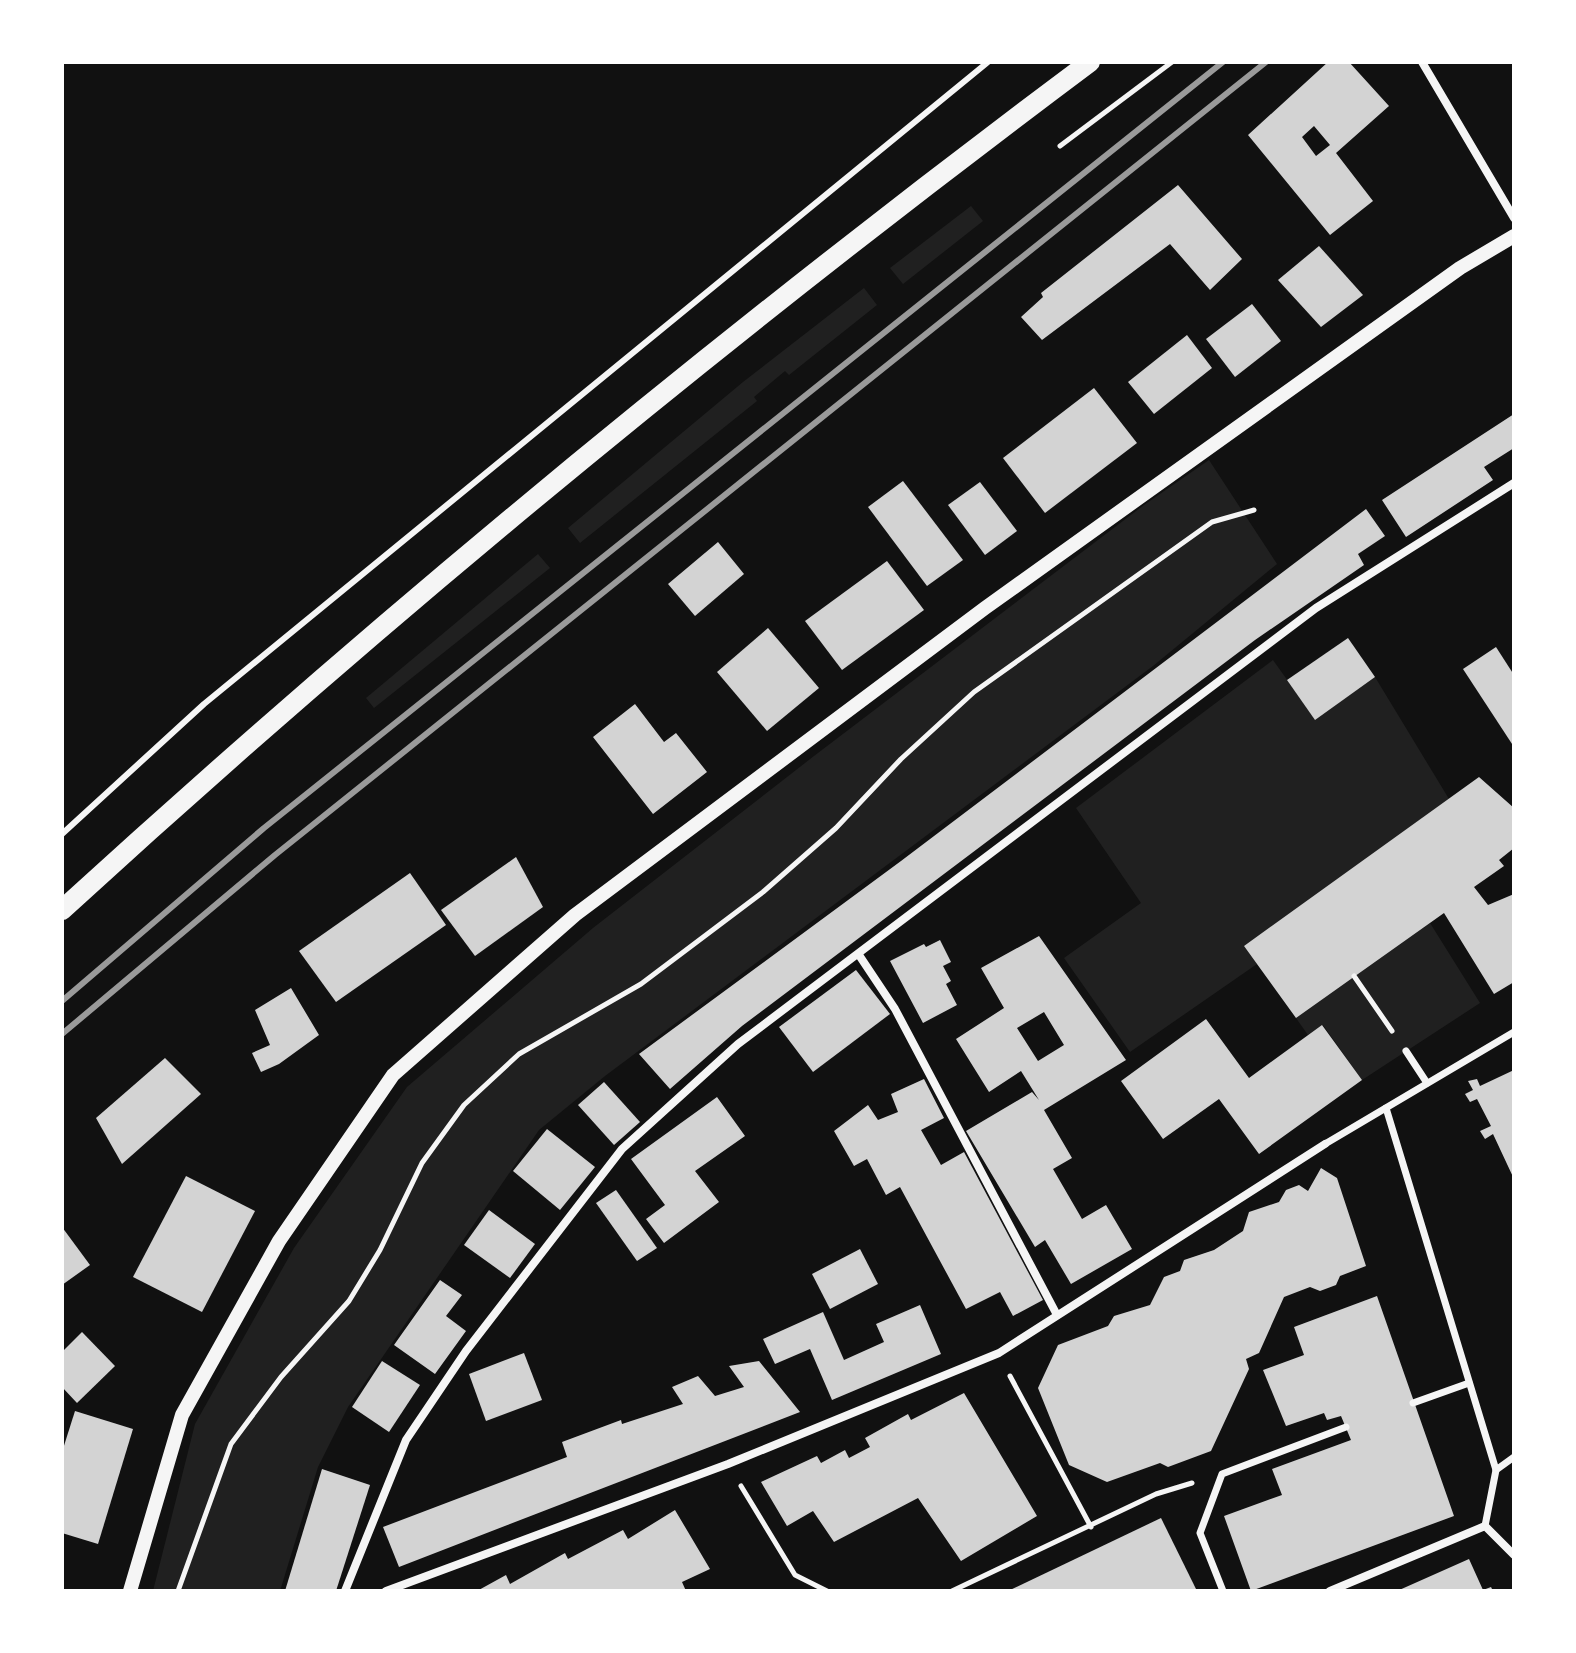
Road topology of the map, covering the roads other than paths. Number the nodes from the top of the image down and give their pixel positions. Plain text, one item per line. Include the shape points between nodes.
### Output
1 (988, 62) edge
2 (1090, 62) edge
3 (1422, 62) edge
4 (1514, 218) edge
5 (1514, 236) edge
6 (1514, 483) edge
7 (62, 834) edge
8 (62, 910) edge
9 (859, 955) junction
10 (1514, 1032) edge
11 (1406, 1051) road end
12 (1427, 1083) junction
13 (1386, 1108) junction
14 (1325, 1144) joint
15 (1057, 1315) junction
16 (1469, 1383) junction
17 (1413, 1403) dead end
18 (1346, 1427) dead end
19 (1514, 1457) edge
20 (1496, 1470) junction
21 (1485, 1526) junction
22 (1514, 1555) edge
23 (130, 1591) edge
24 (345, 1591) edge
25 (386, 1591) edge
26 (1223, 1591) edge
27 (1330, 1591) edge

1 - 7 lane via 204,704
2 - 8 main road via 714,349 209,776
3 - 4 street
5 - 23 street via 1460,268 985,608 575,915 393,1075 279,1241 182,1415
6 - 9 street via 1316,608
9 - 15 street via 895,1009
9 - 24 street via 738,1044 622,1149 466,1351 406,1440
10 - 12 street
11 - 12 street
12 - 13 street
13 - 14 street
13 - 16 street
14 - 15 street
15 - 25 street via 999,1353 728,1464
16 - 17 street
16 - 20 street
18 - 26 street via 1222,1474 1200,1533
19 - 20 street
20 - 21 street
21 - 22 street
21 - 27 street

